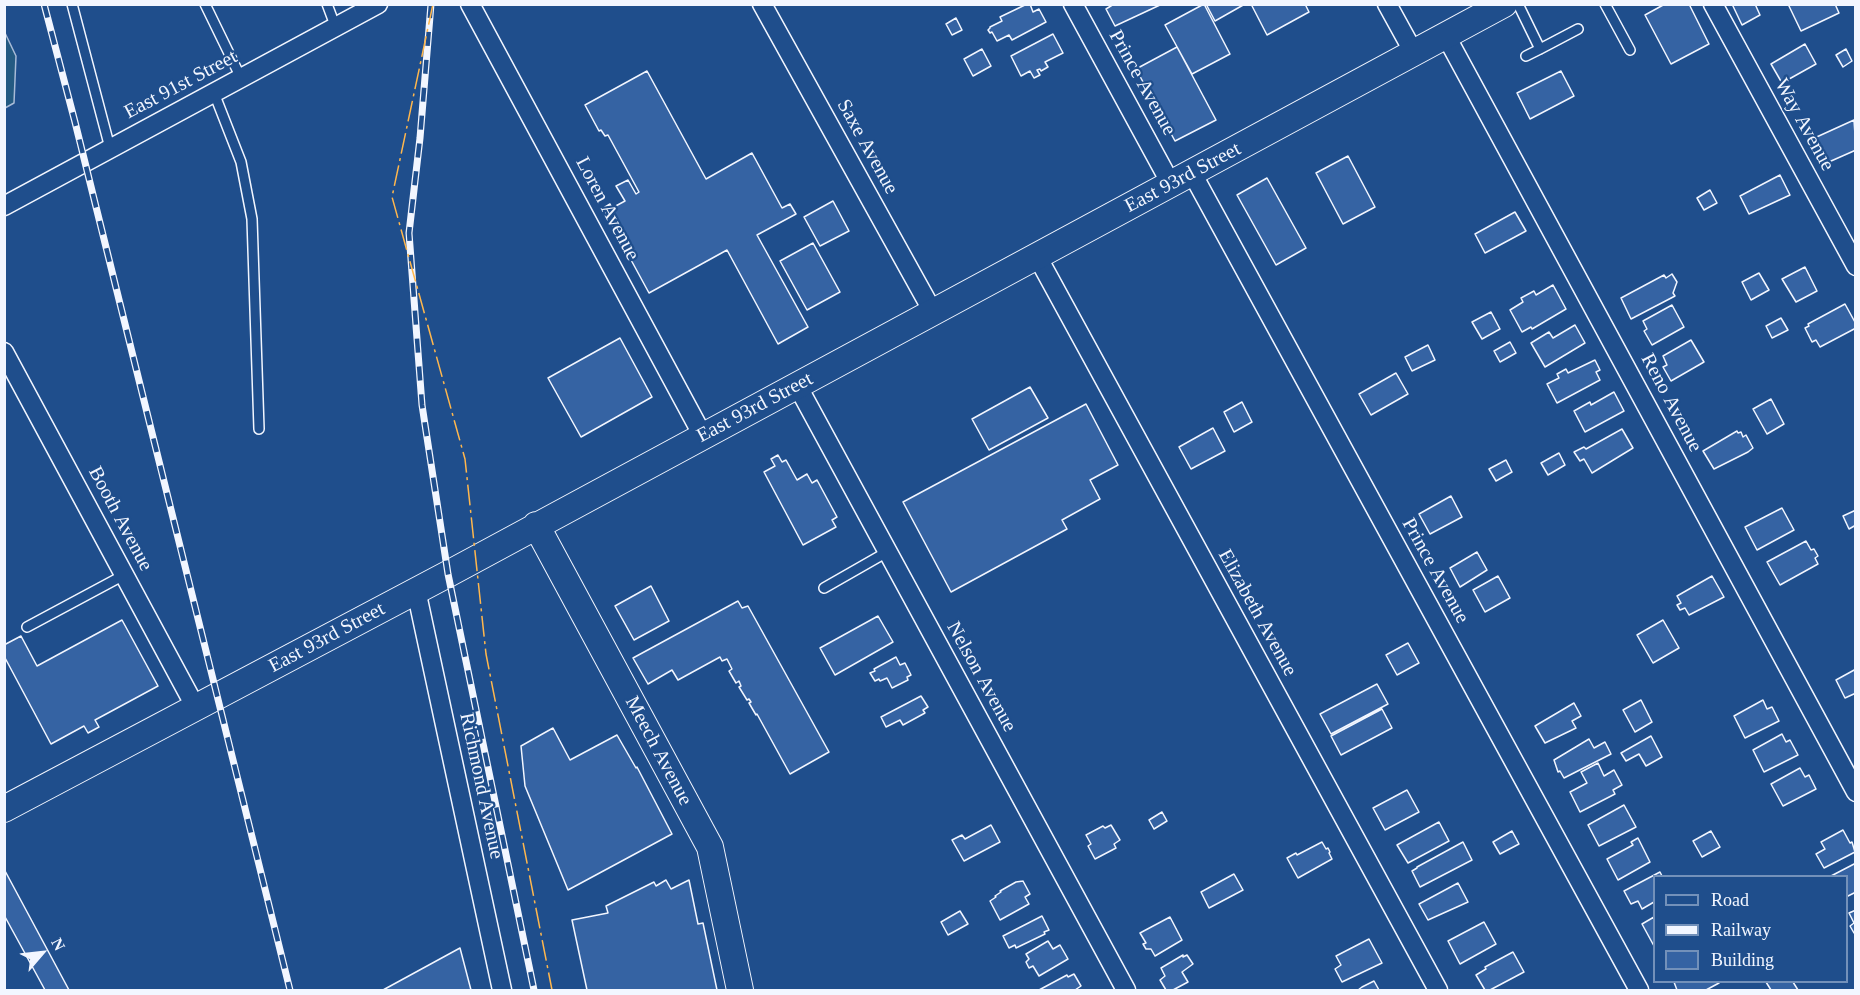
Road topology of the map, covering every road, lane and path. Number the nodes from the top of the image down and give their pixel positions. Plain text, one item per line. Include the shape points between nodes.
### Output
1 (72, 4) edge
2 (205, 4) edge
3 (327, 4) edge
4 (378, 4) edge
5 (470, 4) edge
6 (762, 4) edge
7 (1073, 4) edge
8 (1387, 4) edge
9 (1504, 4) edge
10 (1518, 4) edge
11 (1605, 4) edge
12 (1713, 4) edge
13 (336, 28) junction
14 (1578, 29) dead end
15 (1446, 36) junction
16 (1540, 48) junction
17 (1630, 50) dead end
18 (1414, 53) junction
19 (1526, 56) dead end
20 (241, 78) junction
21 (214, 93) junction
22 (110, 148) junction
23 (1181, 178) junction
24 (4, 206) edge
25 (1036, 256) junction
26 (1856, 266) edge
27 (933, 312) junction
28 (4, 352) edge
29 (797, 385) junction
30 (259, 429) dead end
31 (703, 436) junction
32 (536, 525) junction
33 (887, 552) junction
34 (124, 575) junction
35 (824, 588) dead end
36 (416, 590) junction
37 (27, 627) dead end
38 (196, 708) junction
39 (1856, 792) edge
40 (4, 809) edge
41 (502, 990) edge
42 (740, 990) edge
43 (1126, 990) edge
44 (1438, 990) edge
45 (1639, 990) edge

1 - 22 lane
2 - 20 lane
3 - 13 lane
4 - 13 street, East 91st Street
5 - 31 street, Loren Avenue
6 - 27 street, Saxe Avenue
7 - 23 street, Prince Avenue
8 - 18 street
9 - 15 main road, East 93rd Street
10 - 16 lane
11 - 17 lane
12 - 26 street, Way Avenue
13 - 20 street, East 91st Street
14 - 16 lane
15 - 18 main road, East 93rd Street
15 - 39 street, Reno Avenue
16 - 19 lane
18 - 23 main road, East 93rd Street
20 - 21 street, East 91st Street
21 - 22 street, East 91st Street
21 - 30 lane via 241,162 252,219
22 - 24 street, East 91st Street
23 - 25 main road, East 93rd Street
23 - 45 street, Prince Avenue
25 - 27 main road, East 93rd Street
25 - 44 street, Elizabeth Avenue
27 - 29 main road, East 93rd Street
28 - 34 street, Booth Avenue
29 - 31 main road, East 93rd Street
29 - 33 street, Nelson Avenue
31 - 32 main road, East 93rd Street
32 - 36 main road, East 93rd Street
32 - 42 main road, Meech Avenue via 710,848
33 - 35 lane
33 - 43 street, Nelson Avenue
34 - 37 lane
34 - 38 street, Booth Avenue
36 - 38 main road, East 93rd Street
36 - 41 street, Richmond Avenue
38 - 40 main road, East 93rd Street

